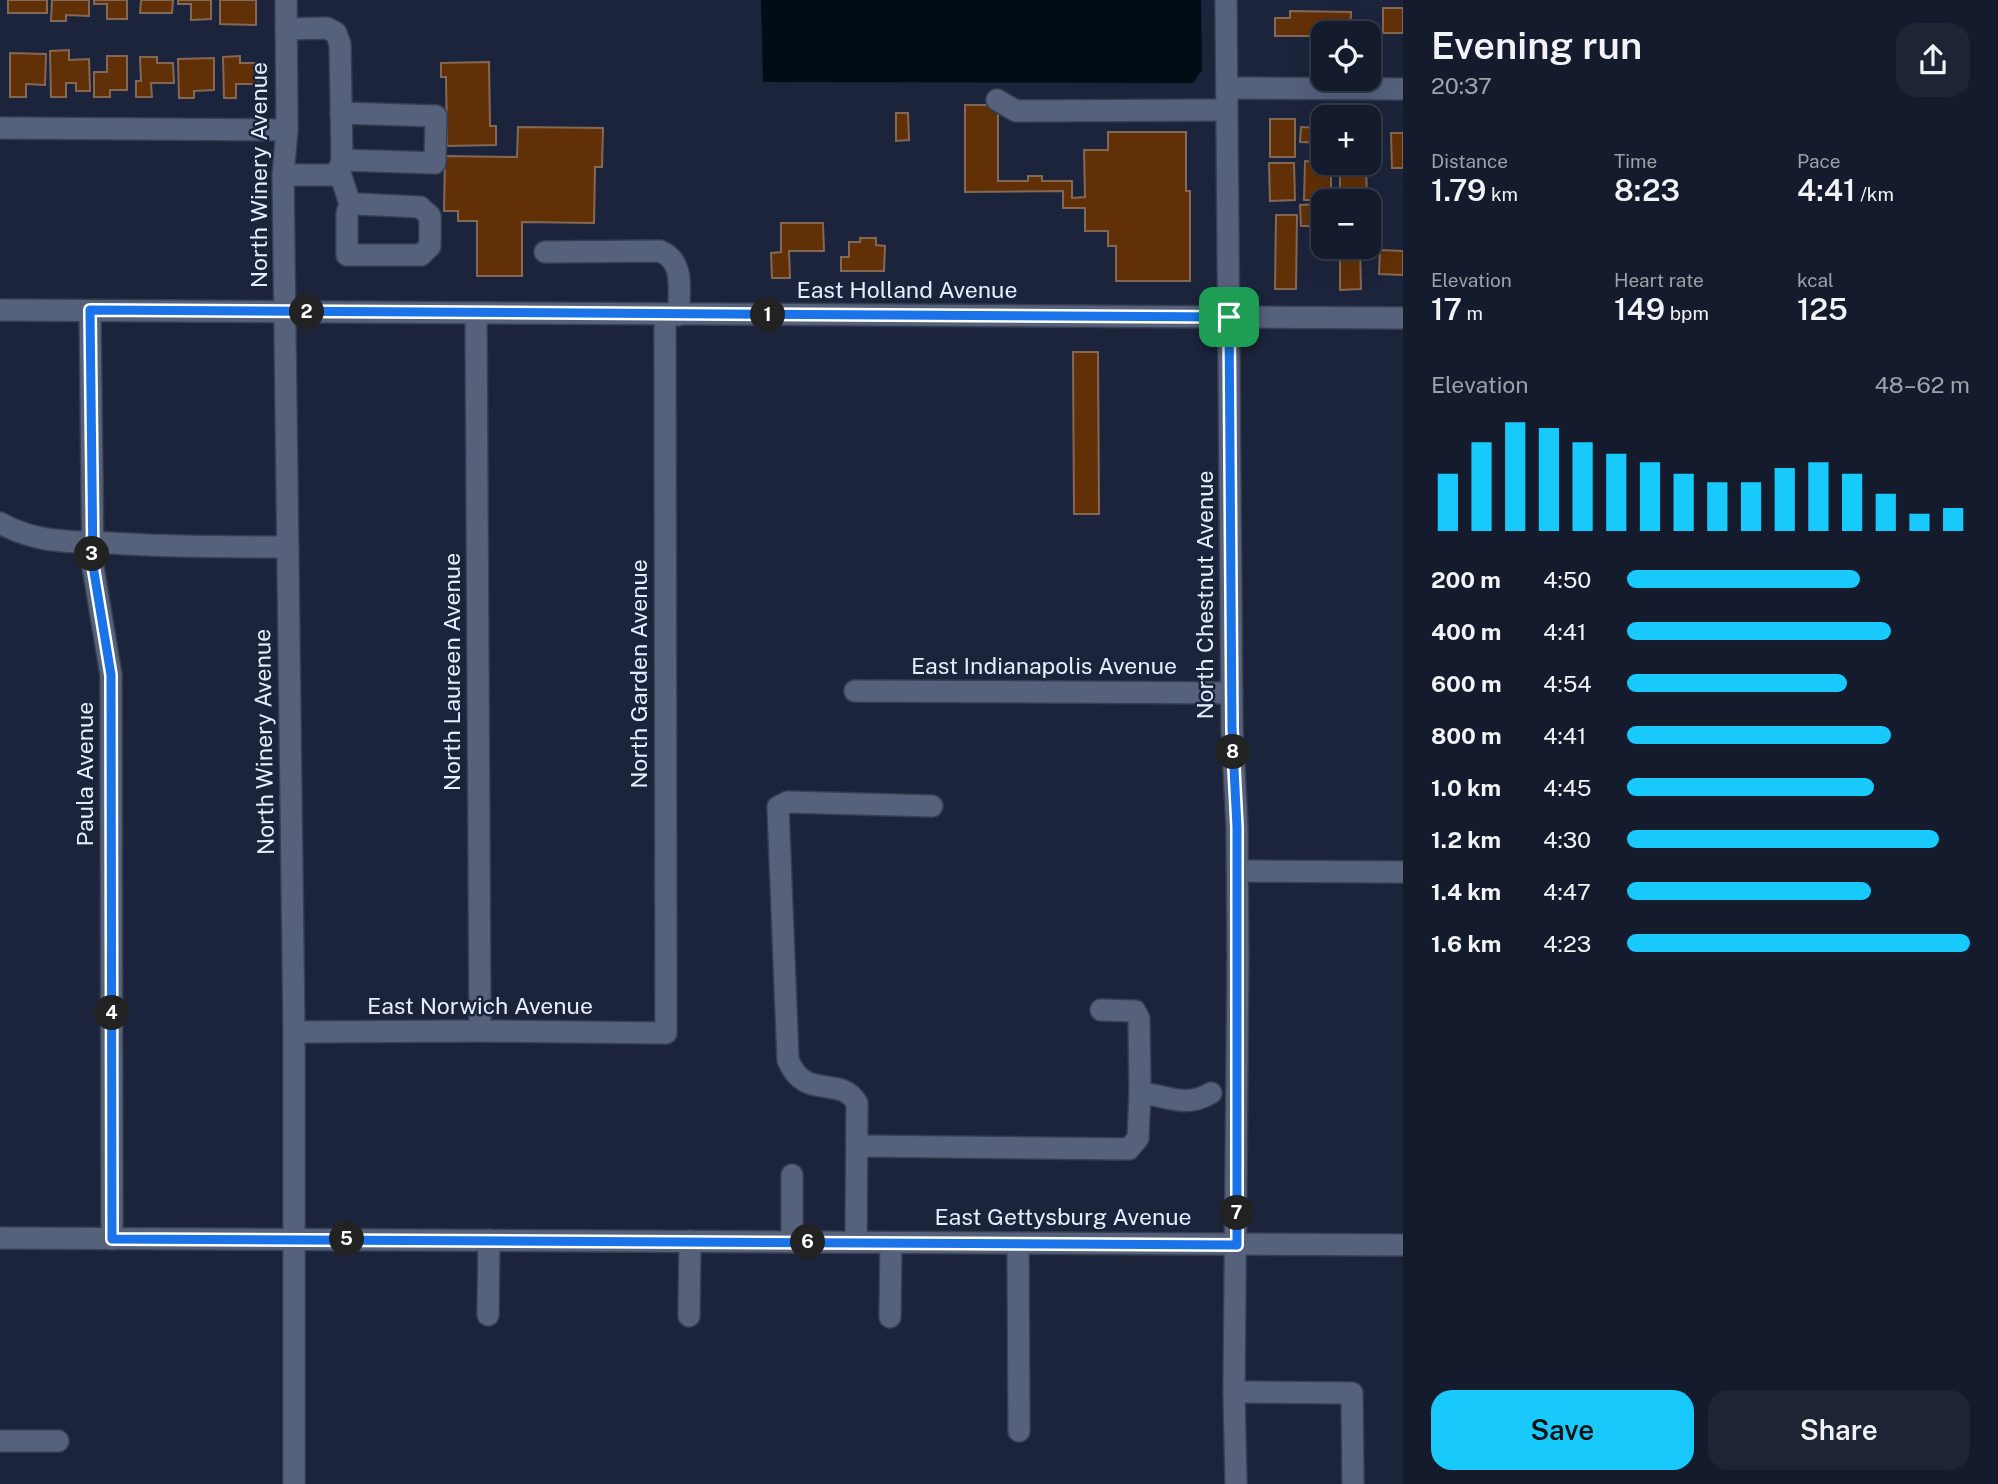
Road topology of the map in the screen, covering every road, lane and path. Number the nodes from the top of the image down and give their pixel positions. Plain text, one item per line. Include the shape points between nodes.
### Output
1 (286, 0) edge
2 (1226, 0) edge
3 (286, 29) junction
4 (1227, 88) junction
5 (1403, 89) edge
6 (997, 100) dead end
7 (1227, 110) junction
8 (341, 113) junction
9 (0, 128) edge
10 (287, 130) junction
11 (340, 165) junction
12 (283, 176) junction
13 (357, 204) dead end
14 (545, 252) dead end
15 (0, 310) edge
16 (90, 310) junction
17 (285, 312) junction
18 (476, 313) junction
19 (671, 315) junction
20 (1229, 317) junction
21 (1403, 318) edge
22 (0, 523) edge
23 (92, 542) junction
24 (288, 547) junction
25 (855, 691) dead end
26 (1232, 693) junction
27 (932, 806) dead end
28 (1238, 871) junction
29 (1403, 872) edge
30 (1101, 1010) dead end
31 (480, 1031) junction
32 (294, 1032) junction
33 (666, 1033) joint
34 (1236, 1092) junction
35 (1148, 1094) junction
36 (857, 1146) junction
37 (792, 1175) dead end
38 (0, 1238) edge
39 (112, 1239) junction
40 (293, 1239) junction
41 (489, 1240) junction
42 (690, 1241) junction
43 (792, 1242) junction
44 (856, 1242) junction
45 (891, 1242) junction
46 (1018, 1243) junction
47 (1237, 1245) junction
48 (1403, 1245) edge
49 (488, 1315) dead end
50 (689, 1316) dead end
51 (890, 1317) dead end
52 (1234, 1392) junction
53 (1019, 1431) dead end
54 (0, 1441) edge
55 (58, 1441) dead end
56 (295, 1484) edge
57 (1236, 1484) edge
58 (1353, 1484) edge

1 - 3 street, North Winery Avenue
2 - 4 street, North Chestnut Avenue
3 - 8 street via 327,28 337,33
3 - 10 street, North Winery Avenue
4 - 5 street
4 - 7 street, North Chestnut Avenue
6 - 7 street via 1016,111
7 - 20 street, North Chestnut Avenue
8 - 11 street
8 - 11 street via 436,116 435,163
9 - 10 street
10 - 12 street, North Winery Avenue
11 - 12 street via 331,175
11 - 13 street via 350,204 347,254 421,254 430,246 430,216 420,207
12 - 17 street, North Winery Avenue
14 - 19 street, North Garden Avenue via 660,251 670,255 678,273
15 - 16 street, East Holland Avenue
16 - 17 street, East Holland Avenue
16 - 23 street, Paula Avenue
17 - 18 street, East Holland Avenue
17 - 24 street, North Winery Avenue
18 - 19 street, East Holland Avenue
18 - 31 street, North Laureen Avenue
19 - 20 street, East Holland Avenue
19 - 33 street, North Garden Avenue
20 - 21 street, East Holland Avenue
20 - 26 street, North Chestnut Avenue
22 - 23 street via 35,538
23 - 24 street
23 - 39 street, Paula Avenue via 95,589 111,675
24 - 32 street, North Winery Avenue
25 - 26 street, East Indianapolis Avenue
26 - 28 street, North Chestnut Avenue
27 - 36 street via 788,802 778,807 788,1060 802,1080 852,1096 857,1103
28 - 29 street
28 - 34 street, North Chestnut Avenue
30 - 35 street via 1135,1011
31 - 32 street, East Norwich Avenue
31 - 33 street, East Norwich Avenue
32 - 40 street, North Winery Avenue
34 - 35 street via 1168,1086
34 - 47 street, North Chestnut Avenue
35 - 36 street via 1138,1138 1129,1149
36 - 44 street
37 - 43 street
38 - 39 street, East Gettysburg Avenue
39 - 40 street, East Gettysburg Avenue
40 - 41 street, East Gettysburg Avenue
40 - 56 street, North Winery Avenue
41 - 42 street, East Gettysburg Avenue
41 - 49 street
42 - 43 street, East Gettysburg Avenue
42 - 50 street
43 - 44 street, East Gettysburg Avenue
44 - 45 street, East Gettysburg Avenue
45 - 46 street, East Gettysburg Avenue
45 - 51 street
46 - 47 street, East Gettysburg Avenue
46 - 53 street
47 - 48 street, East Gettysburg Avenue
47 - 52 street, North Chestnut Avenue
52 - 57 street, North Chestnut Avenue
52 - 58 street via 1352,1393
54 - 55 street

